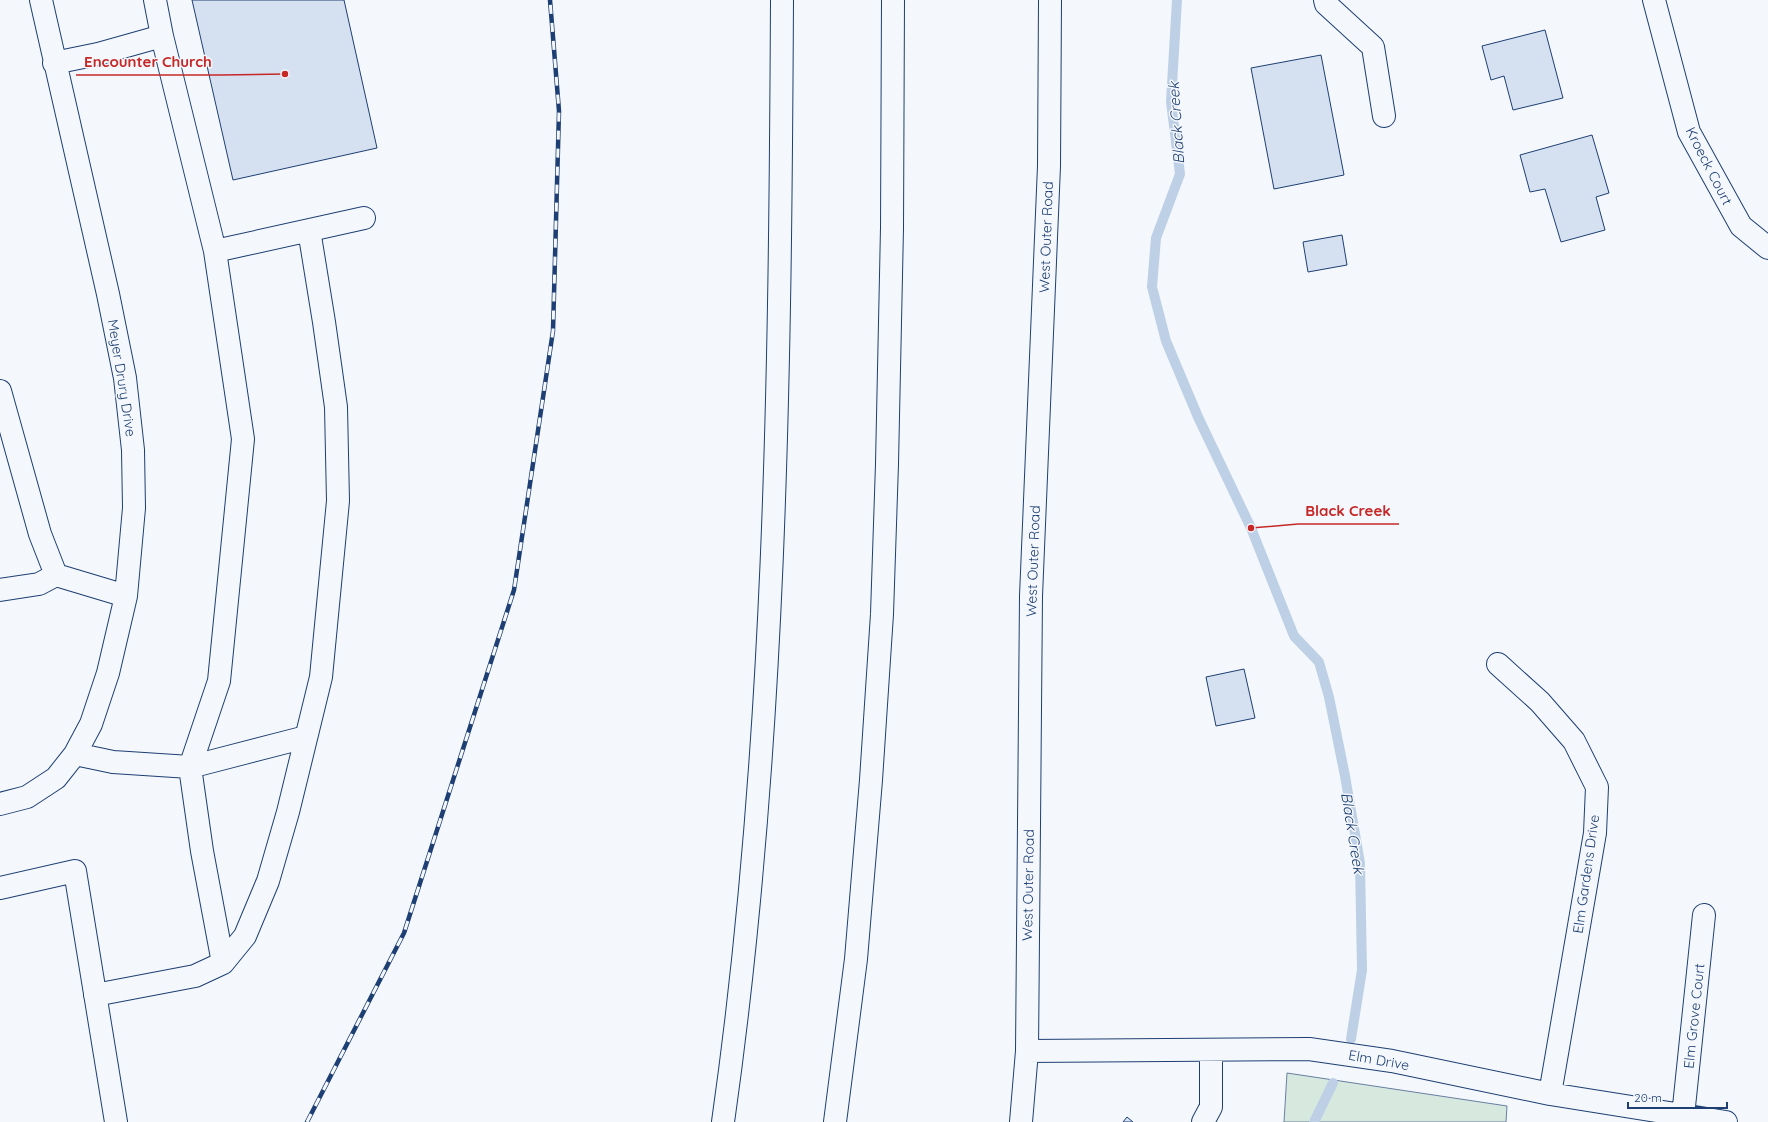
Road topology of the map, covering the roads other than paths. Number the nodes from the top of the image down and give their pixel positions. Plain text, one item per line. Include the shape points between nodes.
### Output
1 (41, 0) edge
2 (155, 0) edge
3 (782, 0) edge
4 (893, 0) edge
5 (1050, 0) edge
6 (1325, 0) edge
7 (1654, 0) edge
8 (162, 36) junction
9 (54, 63) junction
10 (1384, 116) dead end
11 (364, 218) dead end
12 (308, 230) junction
13 (1768, 248) edge
14 (214, 252) junction
15 (0, 390) edge
16 (56, 576) junction
17 (0, 590) edge
18 (126, 596) junction
19 (1498, 664) dead end
20 (306, 737) junction
21 (75, 754) junction
22 (190, 767) junction
23 (0, 804) edge
24 (0, 888) edge
25 (1704, 916) dead end
26 (223, 963) junction
27 (96, 995) junction
28 (1211, 1050) junction
29 (1027, 1051) junction
30 (1550, 1094) junction
31 (1683, 1116) junction
32 (116, 1122) edge
33 (723, 1122) edge
34 (835, 1122) edge
35 (1021, 1122) edge
36 (1203, 1122) edge
37 (1726, 1122) edge

1 - 9 main road, Meyer Drury Drive
2 - 8 main road
3 - 33 main road via 778,360 767,692 753,872
4 - 34 main road via 892,236 882,614 856,959
5 - 29 main road, West Outer Road via 1049,166 1031,596
6 - 10 main road via 1326,4 1373,47
7 - 13 main road, Kroeck Court via 1689,132 1741,226
8 - 9 main road
8 - 14 main road
9 - 18 main road, Meyer Drury Drive via 125,378 133,450 134,508
11 - 12 main road
12 - 14 main road
12 - 20 main road via 336,407 338,501 321,677
14 - 22 main road via 243,439 219,681
15 - 16 main road via 40,534
16 - 17 main road via 39,584
16 - 18 main road
18 - 21 main road, Meyer Drury Drive via 108,673 91,724
19 - 30 main road, Elm Gardens Drive via 1540,702 1574,741 1597,787 1595,833
20 - 22 main road
20 - 26 main road via 268,881 245,936
21 - 22 main road via 113,762
21 - 23 main road, Meyer Drury Drive via 56,778 27,797
22 - 26 main road via 202,851
24 - 27 main road via 75,872
25 - 31 main road, Elm Grove Court
26 - 27 main road via 195,976
27 - 32 main road
28 - 29 main road, Elm Drive
28 - 30 main road, Elm Drive via 1309,1049 1392,1061
28 - 36 main road via 1210,1107
29 - 35 main road, West Outer Road
30 - 31 main road, Elm Drive
31 - 37 main road, Elm Drive

